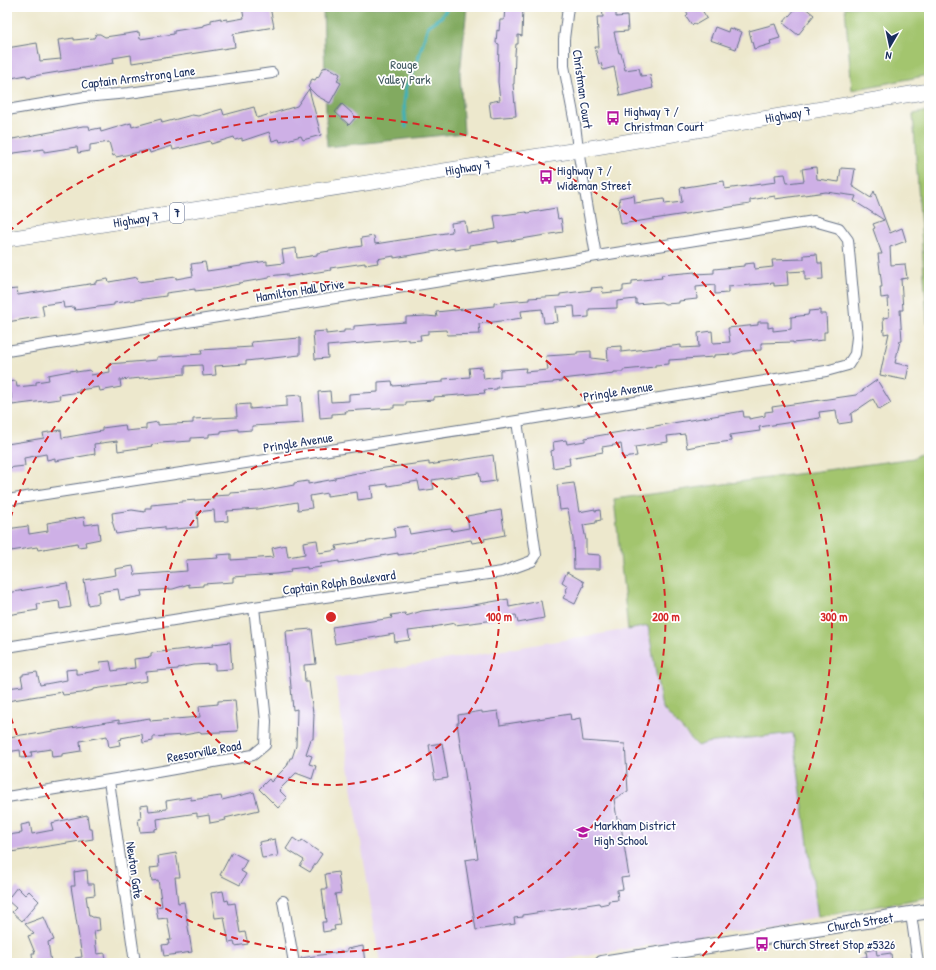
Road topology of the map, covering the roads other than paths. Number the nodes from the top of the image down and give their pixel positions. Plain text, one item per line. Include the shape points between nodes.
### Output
1 (568, 7) edge
2 (272, 73) dead end
3 (929, 91) edge
4 (7, 110) edge
5 (578, 150) junction
6 (7, 238) edge
7 (596, 256) junction
8 (7, 351) edge
9 (517, 421) junction
10 (7, 500) edge
11 (254, 607) junction
12 (7, 647) edge
13 (109, 780) junction
14 (7, 796) edge
15 (283, 900) dead end
16 (929, 911) edge
17 (911, 914) junction
18 (667, 958) edge
19 (135, 963) edge
20 (294, 963) edge
21 (602, 963) edge
22 (918, 963) edge

1 - 5 street, Christman Court via 564,66
2 - 4 street, Captain Armstrong Lane via 84,97
3 - 5 main road, Highway 7 / 7
5 - 6 main road, Highway 7 / 7
5 - 7 street, Christman Court
7 - 8 street, Hamilton Hall Drive
7 - 9 street, Pringle Avenue via 814,221 839,228 848,240 858,337 855,354 848,365 826,371
9 - 10 street, Pringle Avenue
9 - 11 street, Captain Rolph Boulevard via 536,555 532,561 502,572
11 - 12 street, Captain Rolph Boulevard
11 - 13 street, Reesorville Road via 266,720 265,745 254,755
13 - 14 street, Reesorville Road
13 - 19 street, Newton Gate
15 - 20 street
16 - 17 street, Church Street
17 - 18 street, Church Street
17 - 22 street
18 - 21 street, Church Street

